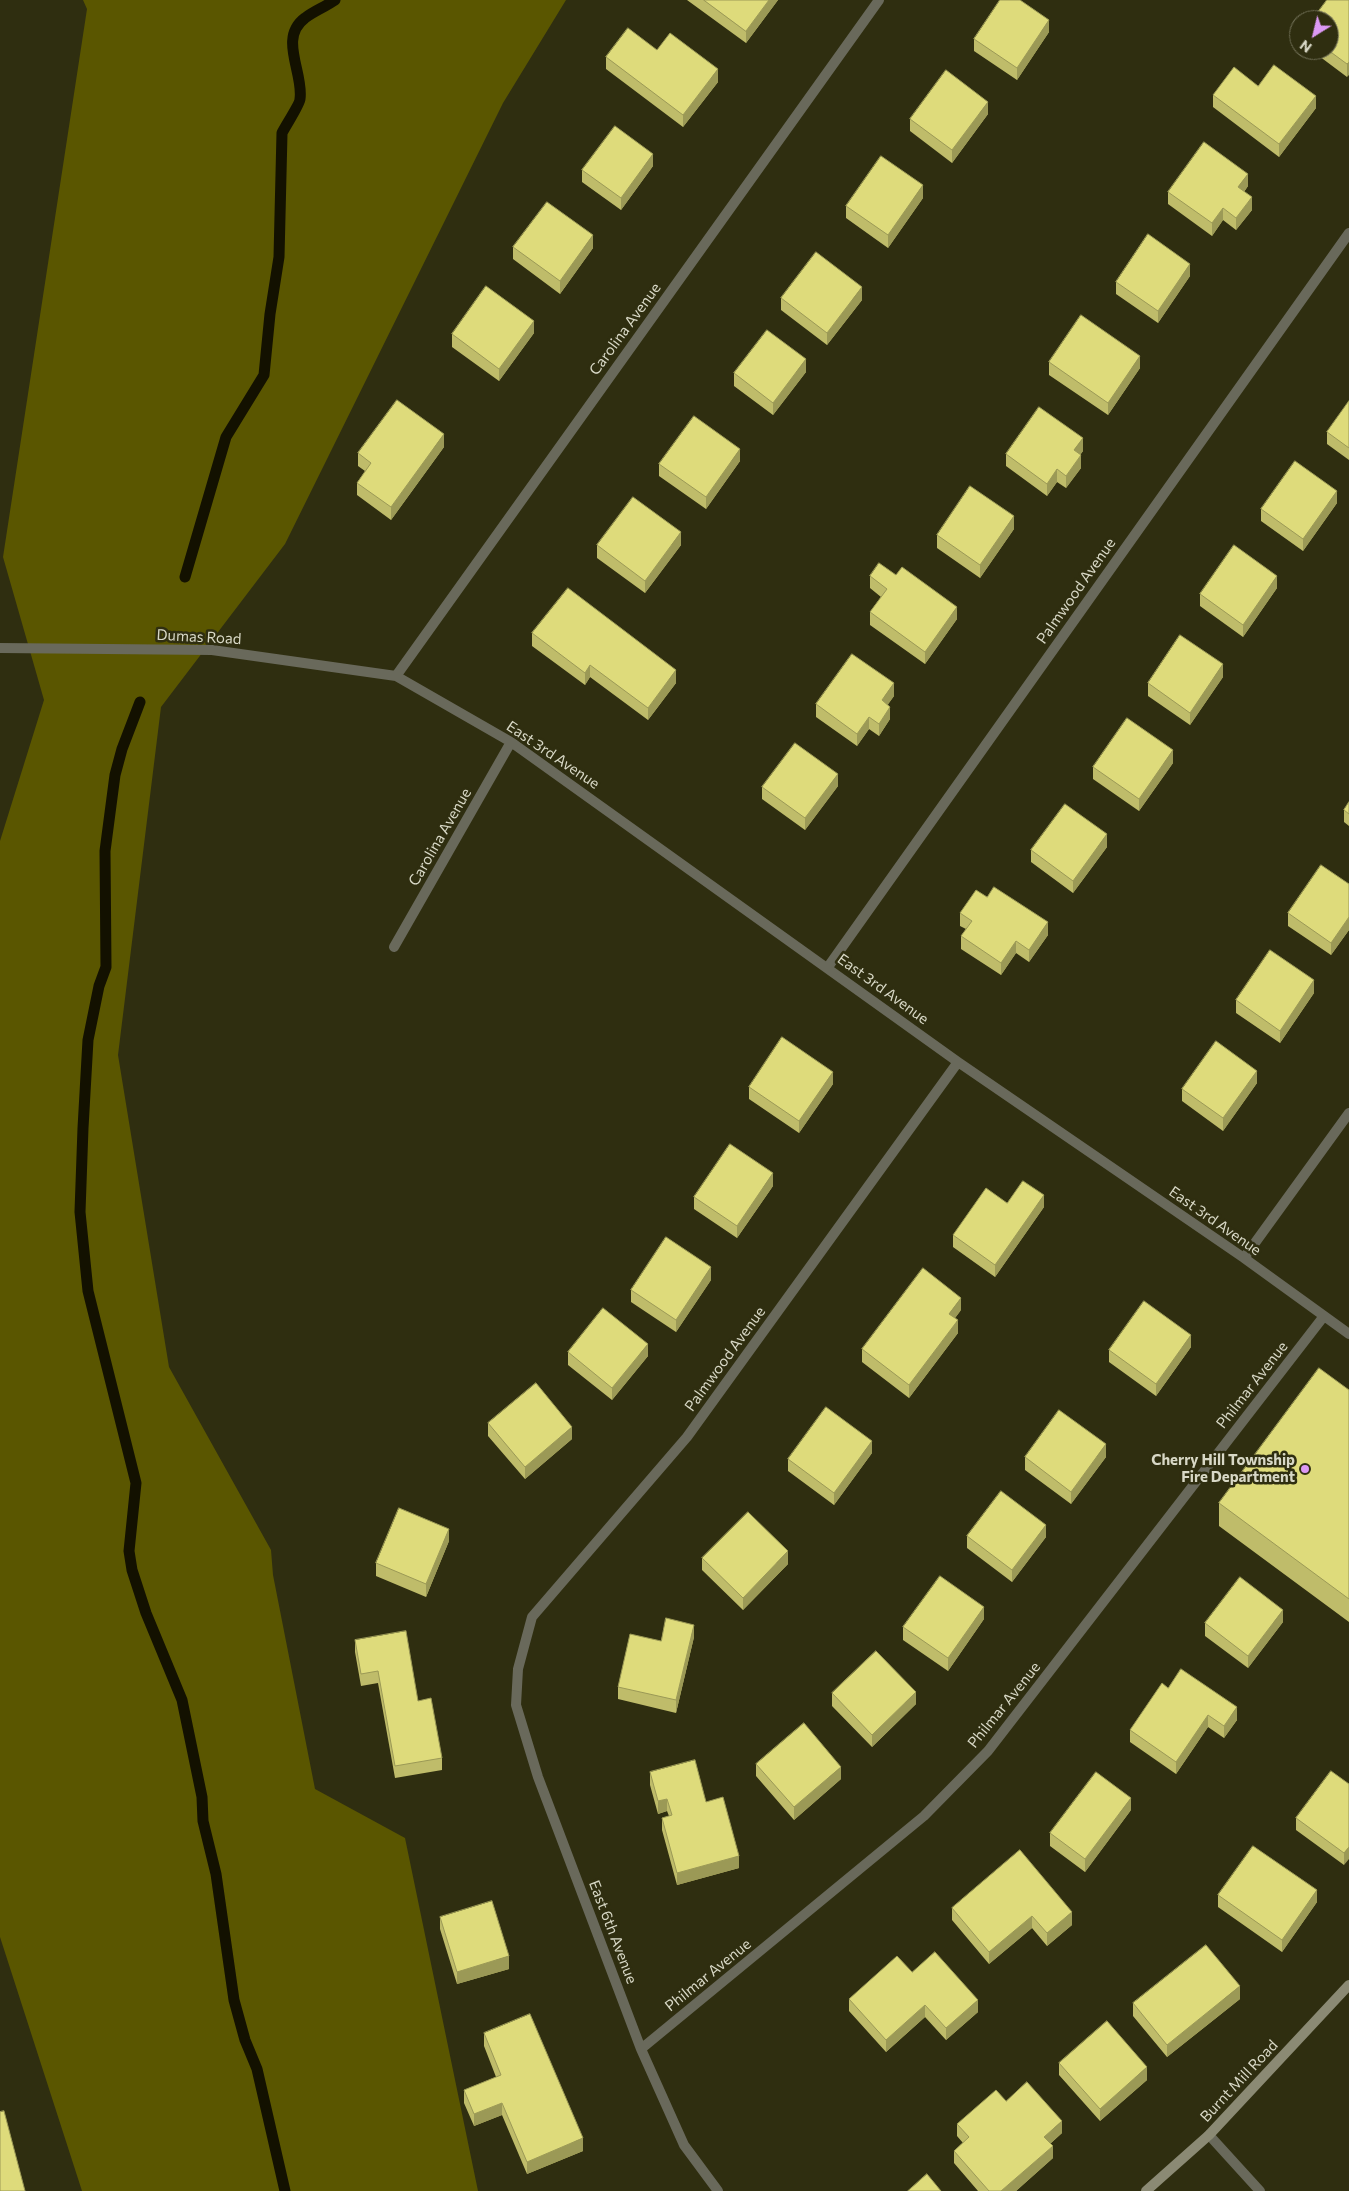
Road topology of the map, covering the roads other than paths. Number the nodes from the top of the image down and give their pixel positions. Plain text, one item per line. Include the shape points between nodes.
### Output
1 (879, 0) edge
2 (1349, 233) edge
3 (0, 648) edge
4 (396, 676) junction
5 (511, 742) junction
6 (394, 947) dead end
7 (828, 967) junction
8 (958, 1062) junction
9 (1349, 1113) edge
10 (1244, 1258) junction
11 (1324, 1316) junction
12 (1349, 1334) edge
13 (518, 1669) joint
14 (1349, 1986) edge
15 (641, 2049) junction
16 (1209, 2135) junction
17 (718, 2191) edge
18 (1146, 2191) edge
19 (1260, 2191) edge

1 - 4 street, Carolina Avenue
2 - 7 street, Palmwood Avenue
3 - 4 street, Dumas Road via 212,650
4 - 5 street, East 3rd Avenue
5 - 6 street, Carolina Avenue
5 - 7 street, East 3rd Avenue
7 - 8 street, East 3rd Avenue
8 - 10 street, East 3rd Avenue
8 - 13 street, Palmwood Avenue via 687,1437 532,1618
9 - 10 street
10 - 11 street, East 3rd Avenue
11 - 12 street, East 3rd Avenue
11 - 15 street, Philmar Avenue via 988,1751 924,1816
13 - 15 street, East 6th Avenue via 516,1705 538,1778
14 - 16 main road, Burnt Mill Road
15 - 17 street, East 6th Avenue via 684,2146
16 - 18 main road, Burnt Mill Road
16 - 19 street

